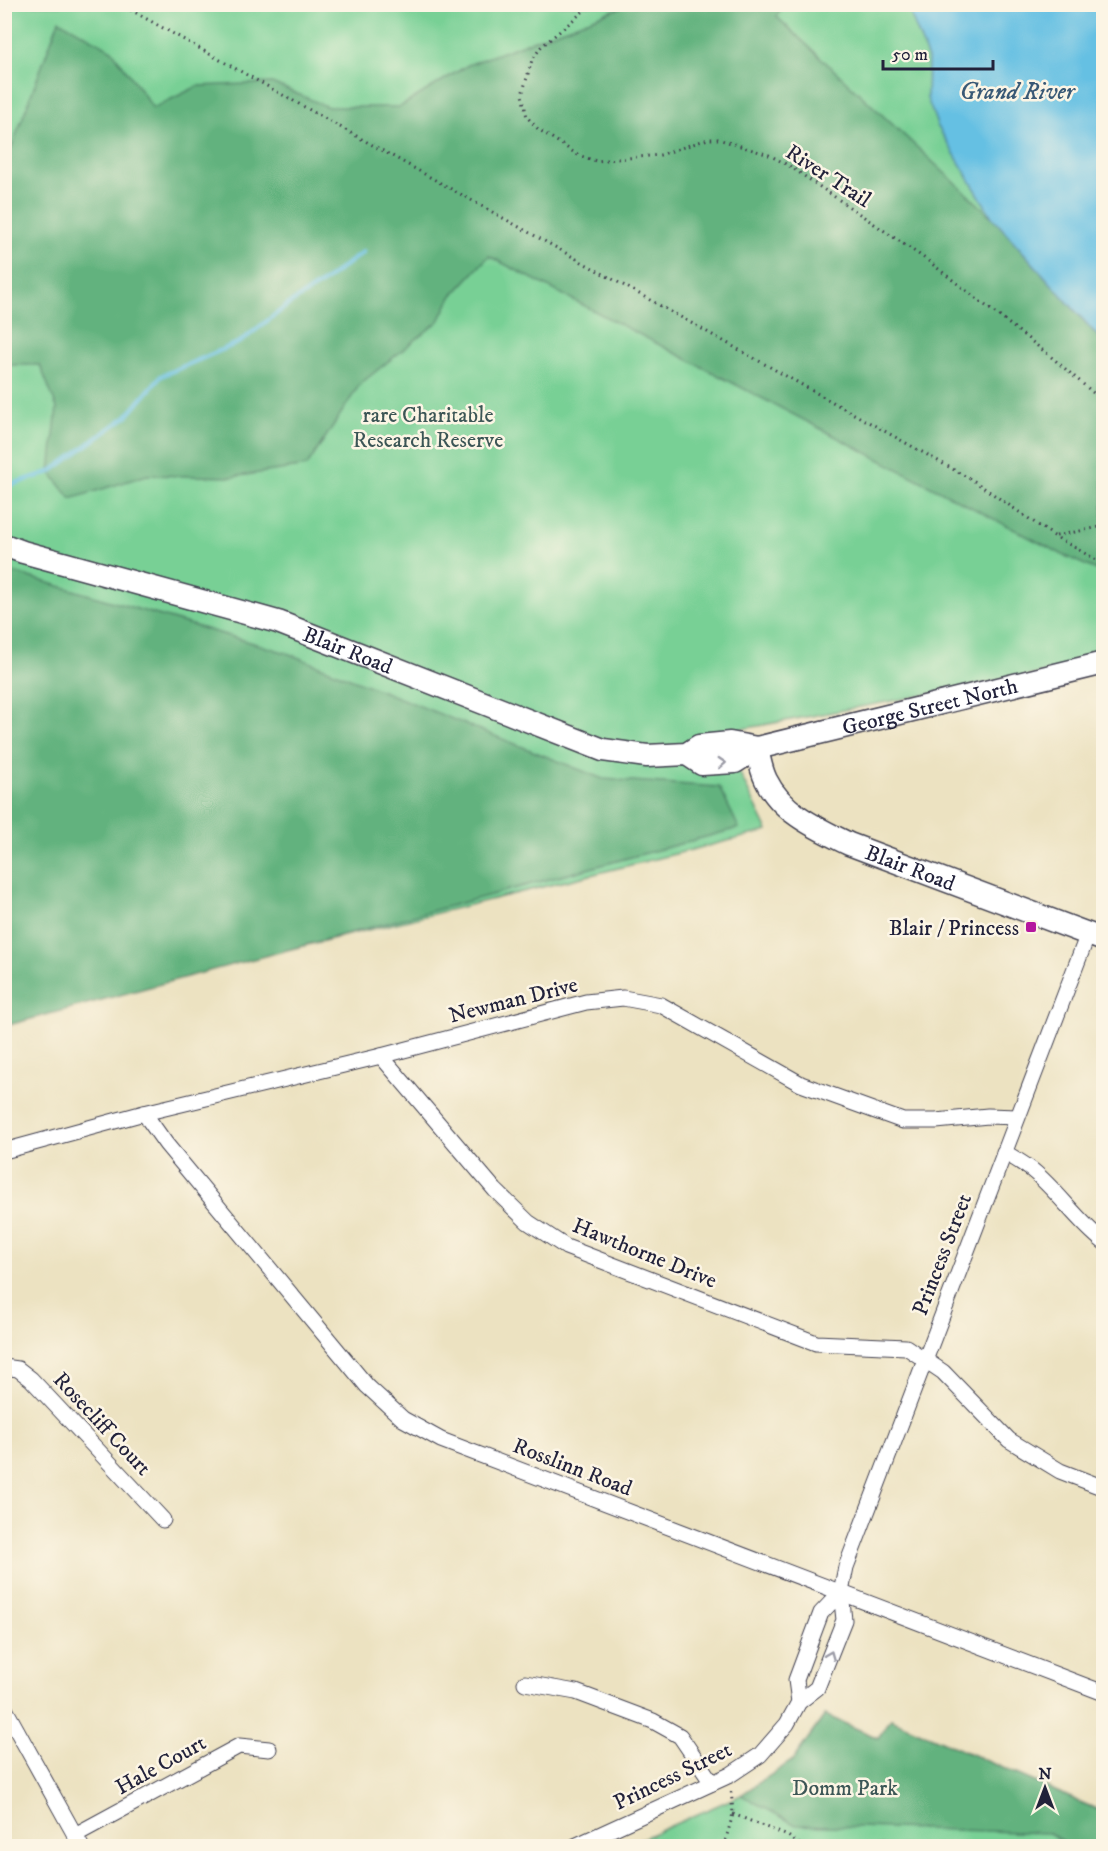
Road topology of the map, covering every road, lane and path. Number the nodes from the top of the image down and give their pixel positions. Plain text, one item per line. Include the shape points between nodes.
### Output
1 (120, 4) edge
2 (592, 4) edge
3 (1104, 402) edge
4 (1104, 526) edge
5 (1054, 536) junction
6 (4, 545) edge
7 (1104, 564) edge
8 (1104, 663) edge
9 (757, 748) junction
10 (1096, 937) edge
11 (381, 1056) junction
12 (144, 1113) junction
13 (1017, 1117) junction
14 (4, 1150) edge
15 (1004, 1152) junction
16 (1104, 1242) edge
17 (925, 1359) junction
18 (4, 1367) edge
19 (1104, 1488) edge
20 (163, 1520) dead end
21 (841, 1592) junction
22 (525, 1683) dead end
23 (1104, 1693) edge
24 (800, 1702) junction
25 (4, 1707) edge
26 (269, 1749) dead end
27 (730, 1775) junction
28 (712, 1783) junction
29 (733, 1814) junction
30 (78, 1841) edge
31 (575, 1846) edge
32 (724, 1846) edge
33 (802, 1846) edge

1 - 5 path via 974,481
2 - 3 path, River Trail via 541,47 532,60 522,95 527,117 538,129 578,155 596,160 660,155 708,139 769,155 927,260
4 - 5 path
5 - 7 path
6 - 9 main road, Blair Road via 278,622 603,750 647,756 687,754 702,764 735,762
8 - 9 main road, George Street North
9 - 10 main road, Blair Road via 777,799 823,831
10 - 13 street, Princess Street
11 - 12 street, Newman Drive
11 - 13 street, Newman Drive via 586,1002 623,998 661,1005 801,1084 903,1121
11 - 17 street, Hawthorne Drive via 495,1190 528,1222 566,1247 816,1344 906,1347
12 - 14 street, Newman Drive
12 - 21 street, Rosslinn Road via 359,1377 403,1419 441,1440
13 - 15 street, Princess Street
15 - 16 street via 1034,1172
15 - 17 street, Princess Street
17 - 19 street, Hawthorne Drive via 943,1372 1010,1440 1060,1471
17 - 21 street, Princess Street via 846,1567
18 - 20 street, Rosecliff Court via 18,1369 31,1379
21 - 23 street, Rosslinn Road
21 - 24 street via 821,1613 796,1680
24 -> 21 street, Princess Street via 817,1688 844,1620
22 - 28 street via 576,1692 653,1721 680,1736
24 - 27 street, Princess Street via 760,1755
25 - 30 street
26 - 30 street, Hale Court via 239,1746
27 - 28 street, Princess Street
27 - 29 path
28 - 31 street, Princess Street
29 - 32 path
29 - 33 path via 788,1836

